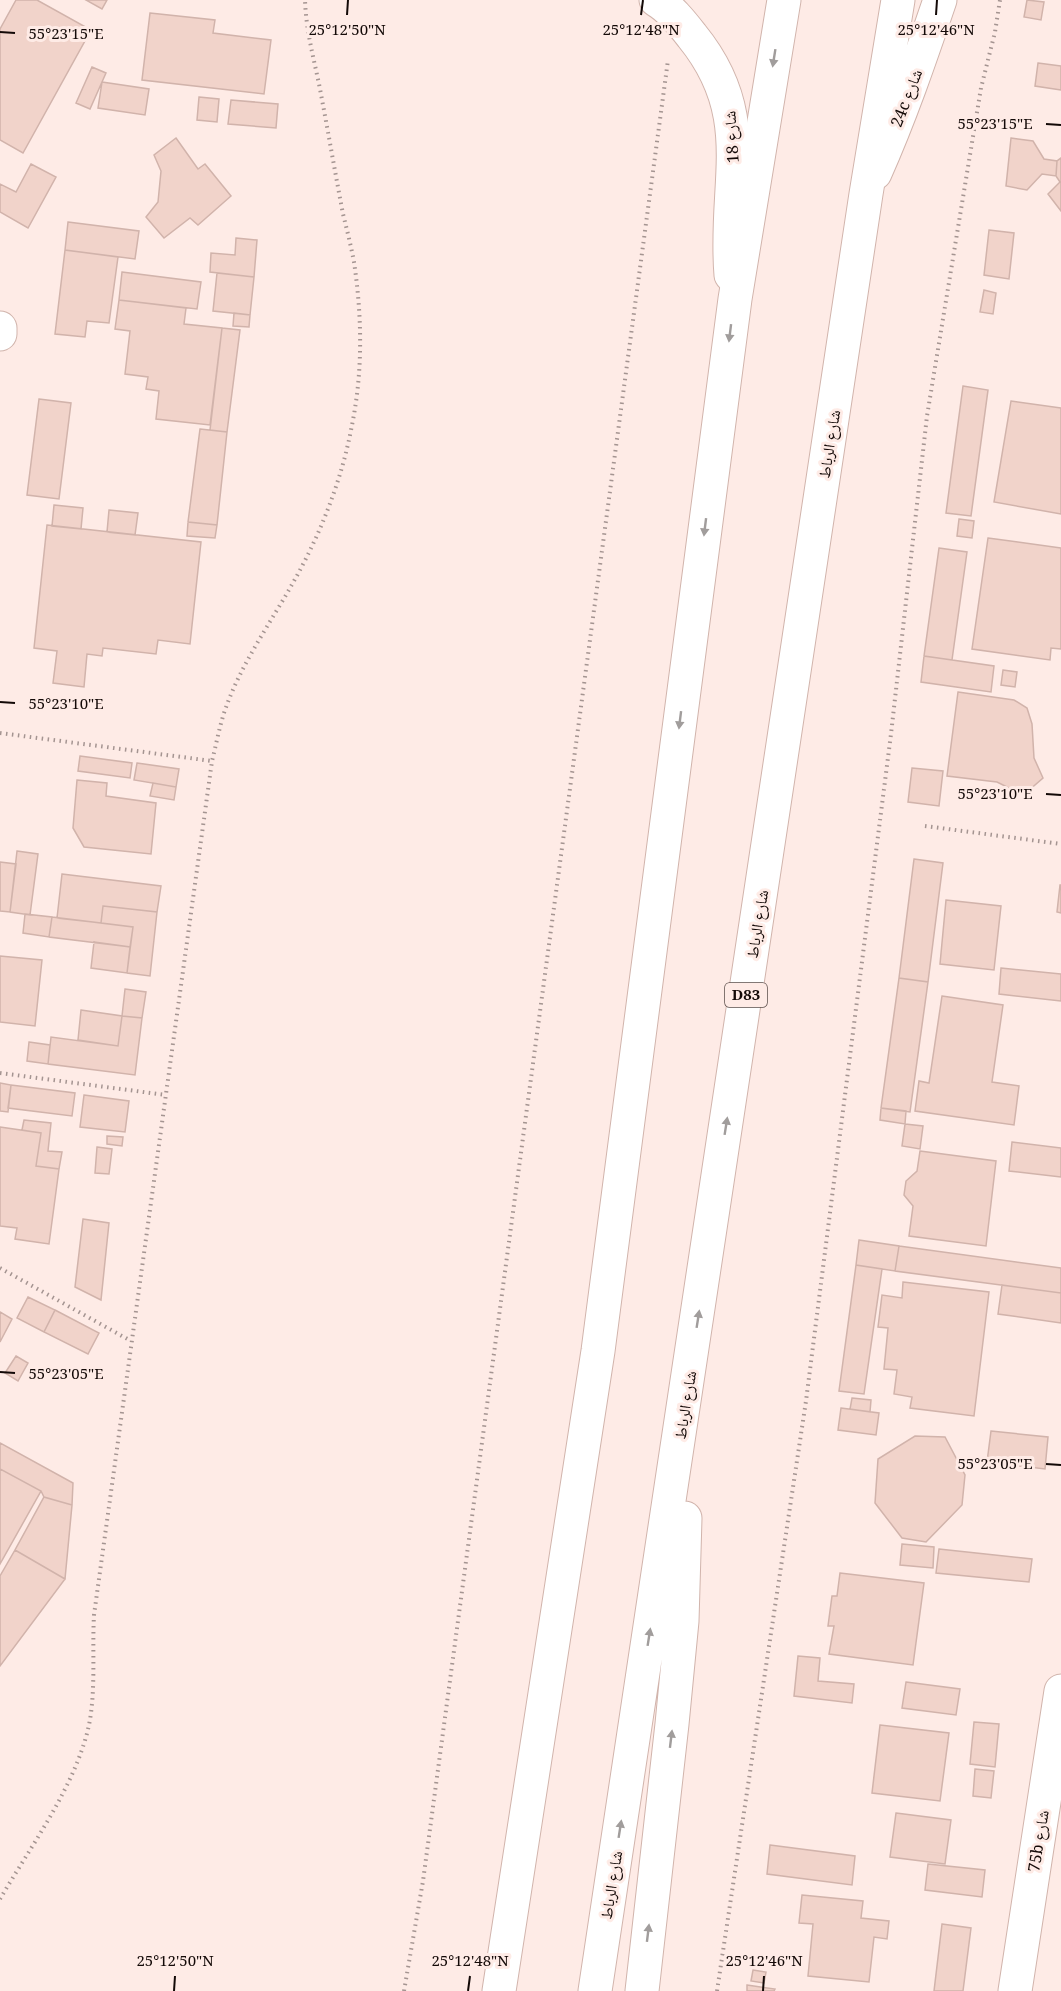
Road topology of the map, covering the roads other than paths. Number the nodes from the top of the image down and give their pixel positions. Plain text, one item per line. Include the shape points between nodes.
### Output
1 (656, 0) edge
2 (784, 0) edge
3 (898, 0) edge
4 (940, 0) edge
5 (866, 194) junction
6 (735, 299) junction
7 (0, 328) edge
8 (0, 334) edge
9 (690, 1370) junction
10 (1061, 1691) edge
11 (1055, 1768) edge
12 (499, 1991) edge
13 (595, 1991) edge
14 (642, 1991) edge
15 (1015, 1991) edge

1 - 6 main road, شارع 18 via 680,21 706,56 729,106 734,144 729,249
2 -> 6 main road
3 - 5 main road, شارع الرباط / D83
4 - 5 main road, 24c شارع via 894,130
9 -> 5 main road, شارع الرباط / D83
6 -> 12 main road via 598,1351
7 - 8 main road
13 -> 9 main road, شارع الرباط / D83
14 -> 9 main road via 682,1622
10 - 11 main road, 75b شارع
11 - 15 main road, 75b شارع

